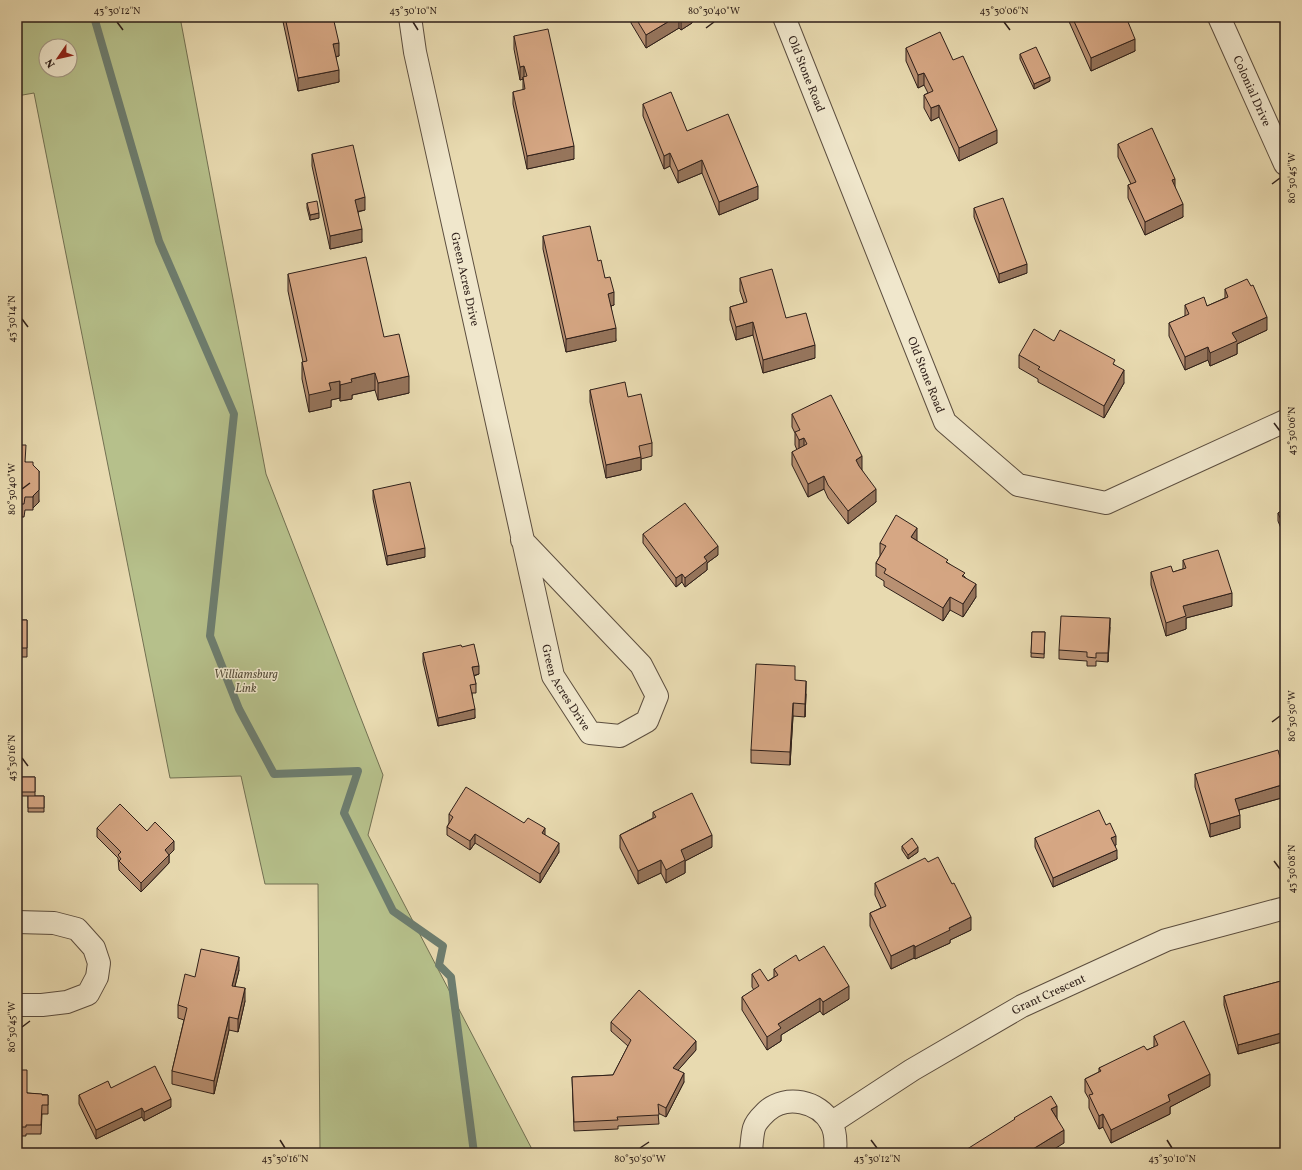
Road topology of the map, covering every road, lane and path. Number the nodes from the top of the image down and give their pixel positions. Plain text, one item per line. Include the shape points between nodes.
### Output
1 (410, 17) edge
2 (784, 17) edge
3 (1219, 17) edge
4 (1285, 164) edge
5 (1285, 421) edge
6 (522, 540) junction
7 (1285, 908) edge
8 (17, 922) edge
9 (17, 1005) edge
10 (831, 1123) junction
11 (752, 1153) edge
12 (835, 1153) edge

1 - 6 street, Green Acres Drive via 415,52
2 - 5 street, Old Stone Road via 945,422 1018,485 1106,503
3 - 4 street, Colonial Drive
6 - 6 street, Green Acres Drive via 553,676 590,733 620,736 647,721 657,696 641,665
7 - 10 street, Grant Crescent via 1166,940 1022,1006 912,1070
8 - 9 street via 54,923 77,929 94,948 98,963 97,978 88,994 67,1002
10 - 11 street via 822,1112 808,1104 793,1101 778,1104 761,1117 754,1128
10 - 12 street via 836,1141

